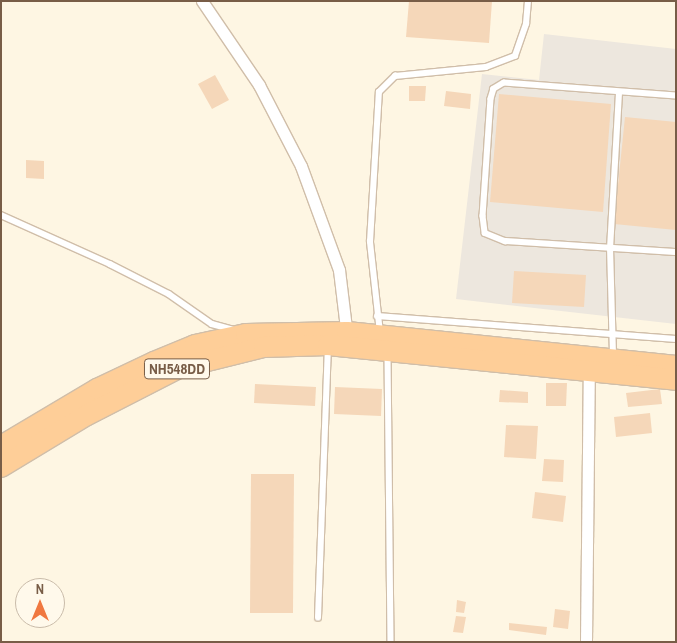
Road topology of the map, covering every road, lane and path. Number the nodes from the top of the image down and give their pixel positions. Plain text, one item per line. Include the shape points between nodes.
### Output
1 (202, 1) edge
2 (528, 1) edge
3 (619, 93) junction
4 (676, 96) edge
5 (1, 216) edge
6 (610, 249) junction
7 (676, 252) edge
8 (613, 333) junction
9 (246, 334) junction
10 (382, 334) junction
11 (338, 339) junction
12 (676, 339) edge
13 (613, 360) junction
14 (676, 366) edge
15 (589, 372) junction
16 (676, 380) edge
17 (82, 408) junction
18 (1, 446) edge
19 (1, 468) edge
20 (318, 618) dead end
21 (391, 642) edge
22 (586, 642) edge

1 - 11 street via 259,85 301,166 338,270
2 - 10 lane via 526,24 515,56 486,67 395,76 379,92 370,242
3 - 4 lane
3 - 6 lane
3 - 6 lane via 520,82 504,83 494,89 483,216 485,233 505,241
5 - 9 lane via 27,224 138,278 212,324
6 - 7 lane
6 - 8 lane
8 - 10 lane
8 - 12 lane
8 - 13 lane
9 - 11 highway, NH548DD
9 - 17 highway, NH548DD via 195,345
10 - 11 highway, NH548DD
10 - 13 highway, NH548DD
10 - 15 highway, NH548DD
10 - 21 lane
11 - 17 highway, NH548DD via 222,354
11 - 20 lane
13 - 14 highway, NH548DD
15 - 16 highway, NH548DD
15 - 22 street
17 - 18 highway, NH548DD
17 - 19 highway, NH548DD

